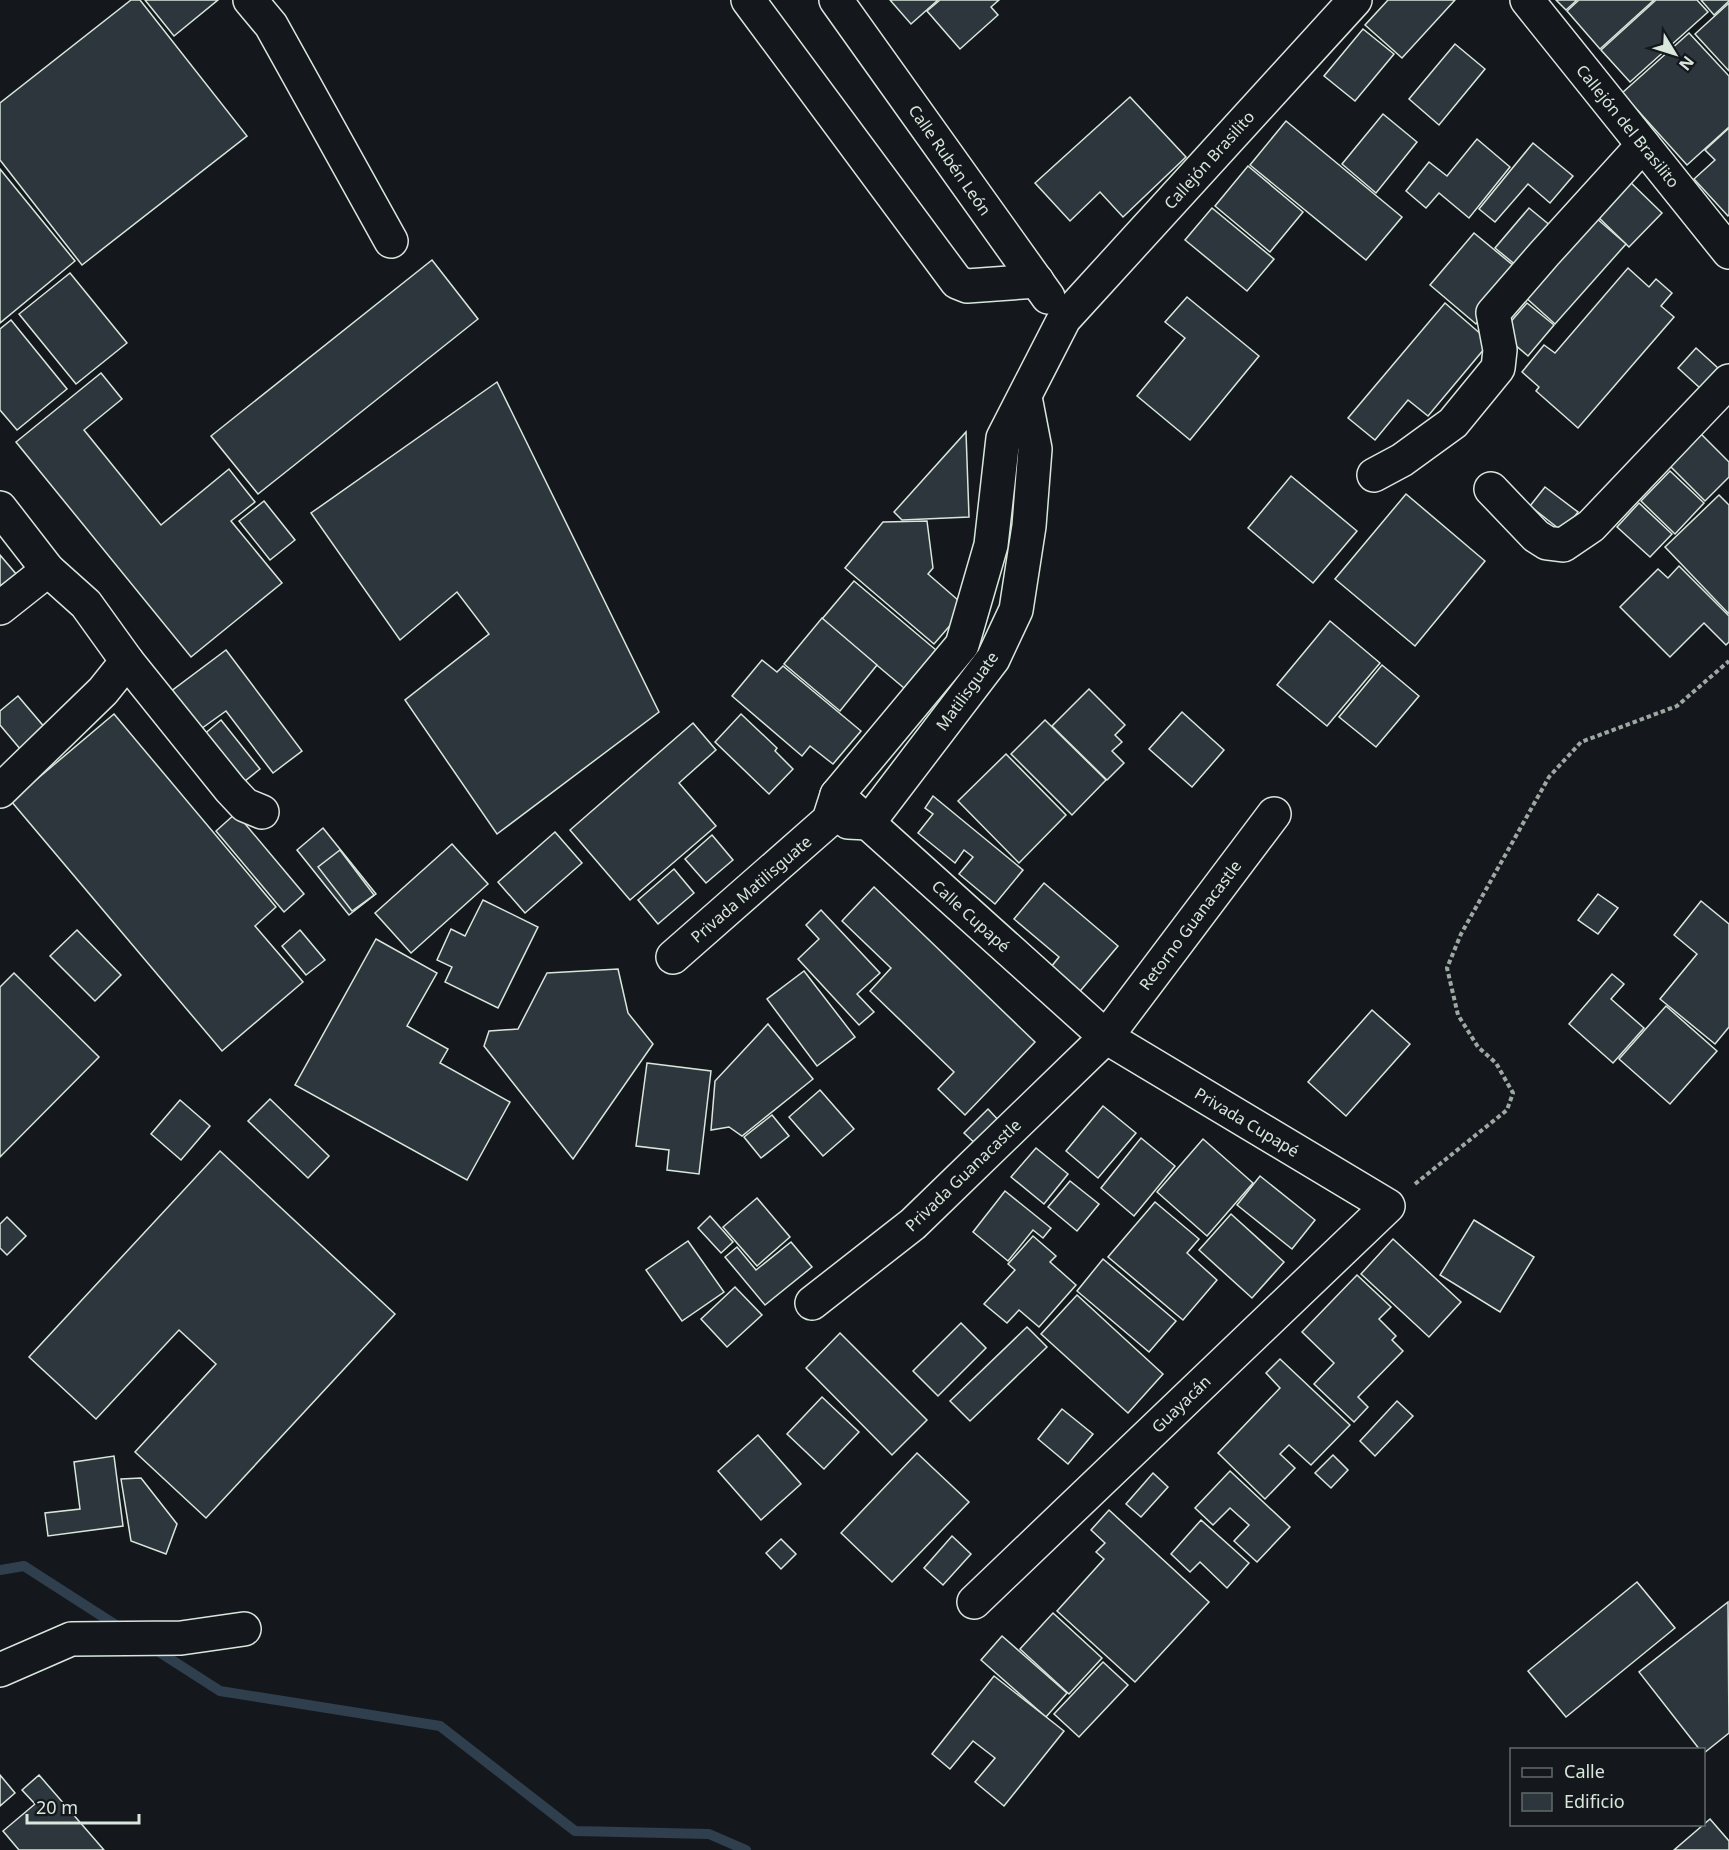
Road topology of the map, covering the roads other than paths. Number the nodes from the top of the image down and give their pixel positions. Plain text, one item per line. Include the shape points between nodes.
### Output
1 (250, 0) edge
2 (748, 0) edge
3 (836, 0) edge
4 (1354, 0) edge
5 (1527, 0) edge
6 (1643, 145) junction
7 (391, 241) dead end
8 (1729, 252) edge
9 (1037, 281) junction
10 (1064, 319) junction
11 (1729, 381) edge
12 (1025, 397) junction
13 (1374, 476) dead end
14 (1491, 489) dead end
15 (0, 508) edge
16 (48, 570) junction
17 (0, 608) edge
18 (127, 661) junction
19 (0, 791) edge
20 (833, 807) junction
21 (262, 812) dead end
22 (1274, 814) dead end
23 (868, 823) junction
24 (673, 957) dead end
25 (1106, 1037) junction
26 (1388, 1206) joint
27 (812, 1303) dead end
28 (974, 1602) dead end
29 (244, 1629) dead end
30 (0, 1670) edge

1 - 7 street via 271,25
2 - 9 street via 957,282 967,286
3 - 9 street, Calle Rubén León
4 - 10 street, Callejón Brasilito
5 - 6 street, Callejón del Brasilito
6 - 8 street, Callejón del Brasilito
6 - 13 street via 1493,313 1500,350 1498,368 1461,414
9 - 10 street, Calle Rubén León
10 - 12 street, Matilisguate
11 - 14 street via 1591,526 1563,544 1547,543 1536,536
12 - 20 street, Matilisguate via 1003,438 991,545 962,645
12 - 23 street, Matilisguate via 1035,449 1029,526 1016,610 993,659
15 - 16 street
16 - 17 street
16 - 18 street via 86,604
18 - 19 street via 103,691
18 - 21 street via 244,805
20 - 23 street, Calle Cupapé
20 - 24 street, Privada Matilisguate
22 - 25 street, Retorno Guanacastle
23 - 25 street, Calle Cupapé
25 - 26 street, Privada Cupapé
25 - 27 street, Privada Guanacastle via 913,1224
26 - 28 street, Guayacán
29 - 30 street via 182,1638 71,1639

